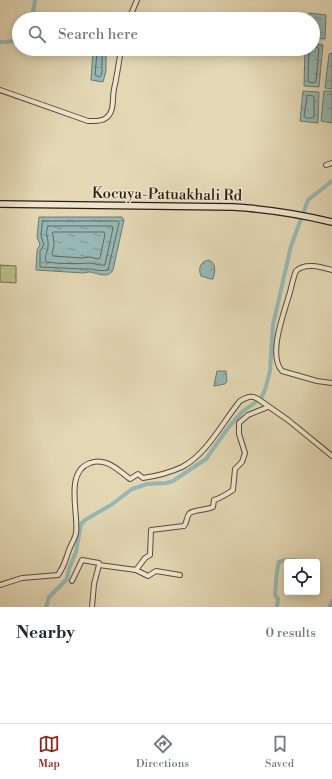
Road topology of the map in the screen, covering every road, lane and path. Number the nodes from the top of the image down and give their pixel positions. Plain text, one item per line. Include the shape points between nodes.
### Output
1 (136, 0) edge
2 (132, 12) edge
3 (120, 56) edge
4 (0, 90) edge
5 (332, 163) edge
6 (326, 165) dead end
7 (0, 204) edge
8 (332, 222) edge
9 (332, 270) edge
10 (332, 383) edge
11 (266, 405) junction
12 (332, 456) edge
13 (100, 565) junction
14 (136, 570) junction
15 (180, 575) dead end
16 (72, 581) dead end
17 (0, 585) edge
18 (92, 607) edge

1 - 2 street
3 - 4 street via 110,112 106,119 97,122
5 - 6 street
7 - 8 main road, Kocuya-Patuakhali Rd via 263,208
9 - 10 street via 306,266 296,271 281,322 277,353 282,371
11 - 12 street
11 - 14 street via 239,423 245,453 242,462 235,469 233,490 214,500 213,507 208,510 192,511 184,526 151,530 150,555
11 - 17 street via 253,396 240,401 200,453 182,467 162,475 143,478 138,474 130,479 106,462 87,464 79,471 75,483 77,532 65,566 58,575 22,578
13 - 14 street
13 - 16 street via 82,560
13 - 18 street via 94,584
14 - 15 street via 148,576 156,571

